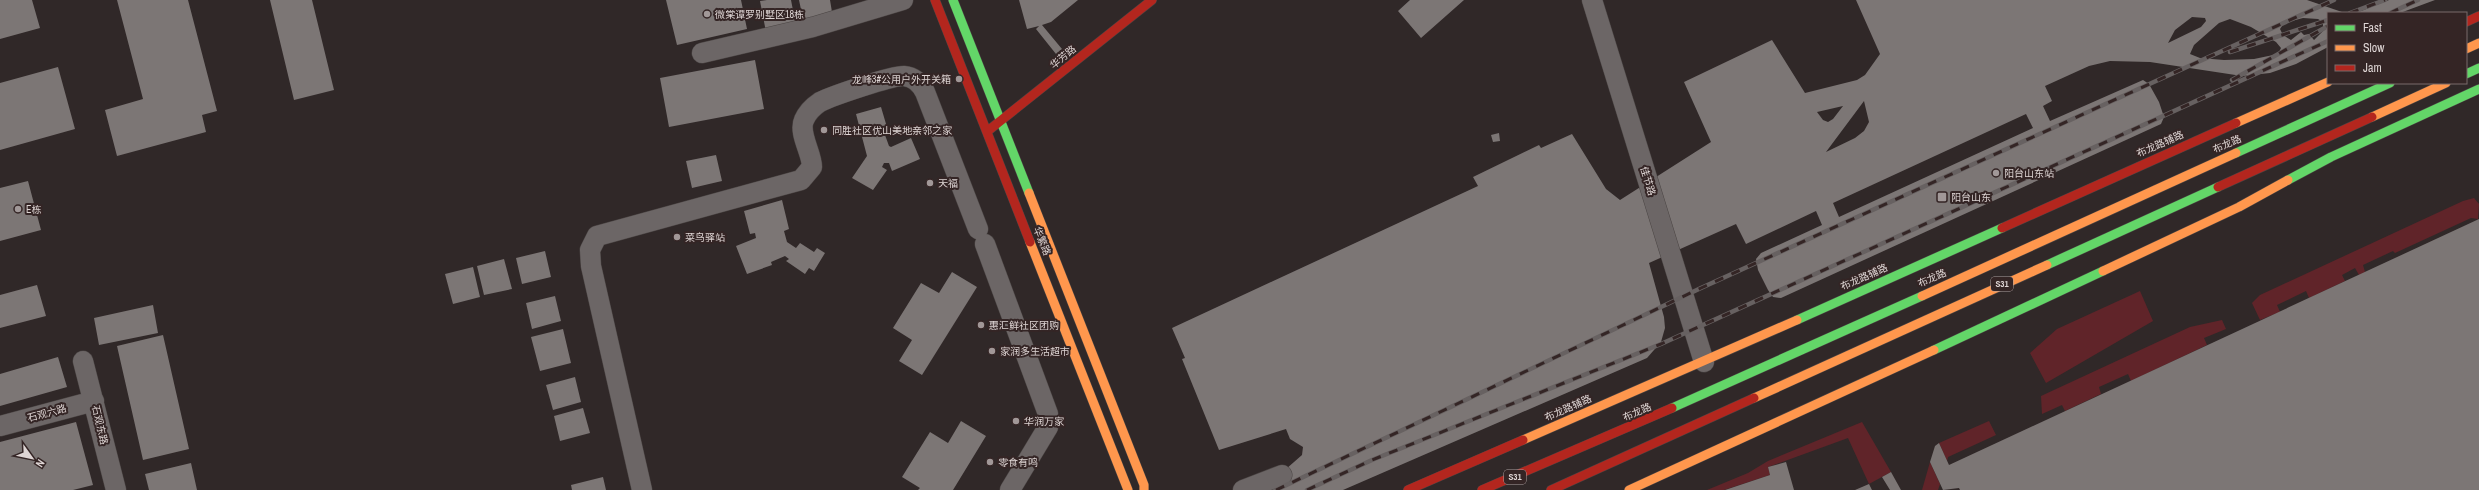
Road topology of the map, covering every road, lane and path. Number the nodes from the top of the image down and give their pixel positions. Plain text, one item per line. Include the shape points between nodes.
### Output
1 (903, 0) edge
2 (935, 0) edge
3 (953, 0) edge
4 (1152, 0) edge
5 (1592, 0) edge
6 (2479, 16) edge
7 (2467, 22) edge
8 (2479, 43) edge
9 (2467, 49) edge
10 (702, 53) dead end
11 (2479, 70) edge
12 (2467, 74) edge
13 (2467, 76) edge
14 (2327, 82) edge
15 (2388, 84) edge
16 (2444, 84) edge
17 (2452, 84) edge
18 (2479, 89) edge
19 (1001, 122) junction
20 (988, 131) junction
21 (2309, 168) junction
22 (83, 361) dead end
23 (1704, 362) junction
24 (94, 401) junction
25 (0, 426) edge
26 (1282, 475) dead end
27 (1554, 488) edge
28 (116, 490) edge
29 (642, 490) edge
30 (1010, 490) edge
31 (1128, 490) edge
32 (1144, 490) edge
33 (1243, 490) edge
34 (1408, 490) edge
35 (1482, 490) edge
36 (1629, 490) edge

1 - 10 street via 813,27
2 - 20 main road, 华繁路
3 - 19 main road, 华繁路
4 - 19 main road, 华芳路
5 - 23 street, 佳节路
6 - 7 main road
8 - 9 main road
11 - 12 main road
11 - 13 main road
14 - 23 main road, 布龙路辅路
15 - 35 main road, 布龙路 / S31 via 1549,463
16 - 27 main road, S31
17 - 21 main road via 2346,132
18 - 21 main road
19 - 20 main road, 华芳路
19 - 32 main road, 华繁路
20 - 31 main road, 华繁路
21 - 36 main road via 2239,207 1787,419
22 - 24 street, 石观东路
23 - 34 main road, 布龙路辅路
24 - 25 street, 石观六路
24 - 28 street, 石观东路
26 - 33 street
29 - 30 street via 591,266 590,250 597,236 801,180 812,167 812,158 802,130 802,124 810,111 825,100 898,76 914,80 926,92 1048,414 1048,427

